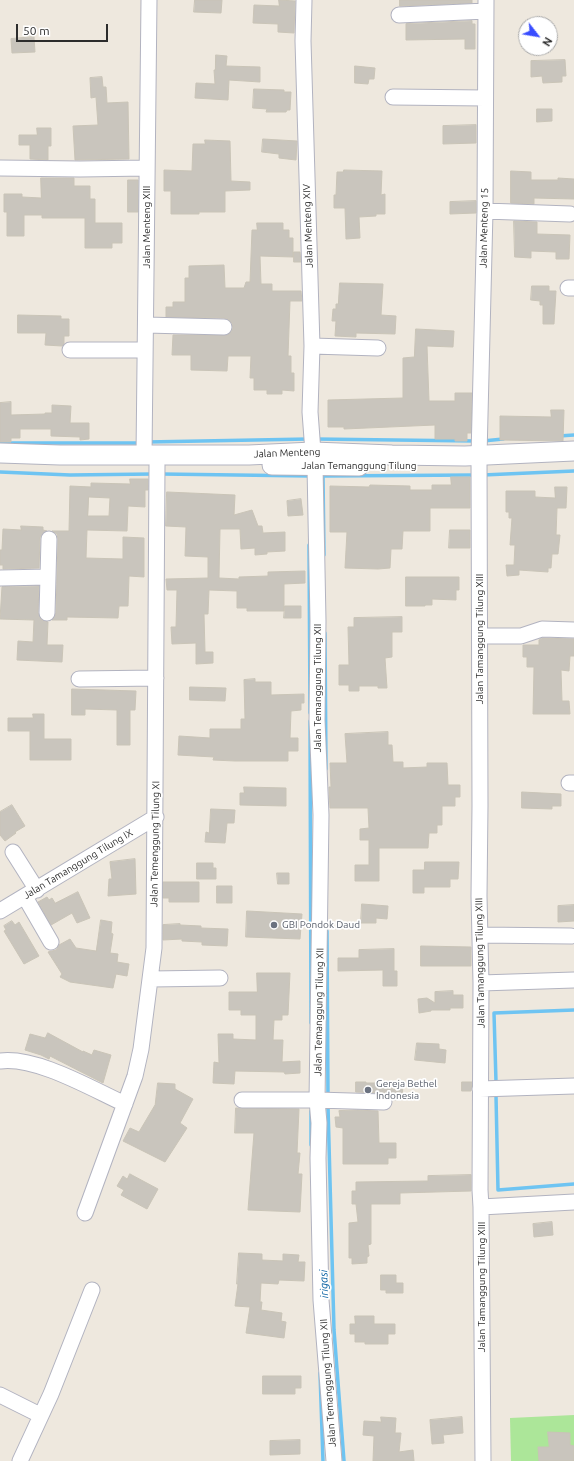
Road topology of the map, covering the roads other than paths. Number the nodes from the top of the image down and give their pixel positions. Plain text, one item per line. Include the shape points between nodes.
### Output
1 (149, 0) edge
2 (304, 0) edge
3 (486, 5) edge
4 (399, 15) dead end
5 (393, 97) dead end
6 (485, 98) junction
7 (0, 168) edge
8 (147, 168) junction
9 (485, 211) junction
10 (570, 214) dead end
11 (146, 326) junction
12 (224, 327) dead end
13 (312, 346) junction
14 (378, 348) dead end
15 (70, 350) dead end
16 (145, 350) junction
17 (574, 451) edge
18 (0, 453) edge
19 (314, 459) junction
20 (150, 460) junction
21 (479, 460) junction
22 (574, 461) edge
23 (0, 464) edge
24 (49, 539) dead end
25 (48, 577) junction
26 (0, 578) edge
27 (47, 613) dead end
28 (574, 630) edge
29 (480, 636) junction
30 (156, 678) junction
31 (79, 679) dead end
32 (156, 817) junction
33 (13, 852) dead end
34 (31, 893) junction
35 (0, 911) edge
36 (480, 935) junction
37 (571, 936) dead end
38 (51, 942) dead end
39 (220, 978) dead end
40 (150, 979) junction
41 (574, 980) edge
42 (480, 983) junction
43 (0, 1060) edge
44 (574, 1086) edge
45 (480, 1089) junction
46 (242, 1100) dead end
47 (317, 1100) junction
48 (384, 1102) dead end
49 (125, 1104) junction
50 (574, 1202) edge
51 (482, 1207) junction
52 (85, 1213) dead end
53 (92, 1290) dead end
54 (0, 1394) edge
55 (40, 1415) junction
56 (20, 1461) edge
57 (334, 1461) edge
58 (483, 1461) edge

1 - 8 street, Jalan Menteng XIII
2 - 13 street, Jalan Menteng XIV
3 - 4 street
3 - 6 street, Jalan Menteng 15
5 - 6 street
6 - 9 street, Jalan Menteng 15
7 - 8 street
8 - 11 street, Jalan Menteng XIII
9 - 10 street
9 - 21 street, Jalan Menteng 15
11 - 12 street
11 - 16 street, Jalan Menteng XIII
13 - 14 street
13 - 19 street, Jalan Menteng XIV via 310,412
15 - 16 street
16 - 20 street, Jalan Menteng XIII
17 - 21 street
18 - 20 street
19 - 20 street, Jalan Temanggung Tilung
19 - 21 street, Jalan Temanggung Tilung via 462,466
19 - 47 street, Jalan Temanggung Tilung XII via 318,621 317,720 321,815
20 - 23 street, Jalan Temanggung Tilung
20 - 30 street, Jalan Temenggung Tilung XI
21 - 22 street, Jalan Temanggung Tilung via 530,464
21 - 29 street, Jalan Tamanggung Tilung XIII
24 - 25 street
25 - 26 street
25 - 27 street
28 - 29 street via 542,629 521,636
29 - 36 street, Jalan Tamanggung Tilung XIII
30 - 31 street
30 - 32 street, Jalan Temenggung Tilung XI
32 - 34 street, Jalan Tamanggung Tilung IX
32 - 40 street, Jalan Temenggung Tilung XI via 154,943
33 - 34 street
34 - 35 street, Jalan Tamanggung Tilung IX
34 - 38 street
36 - 37 street
36 - 42 street, Jalan Tamanggung Tilung XIII
39 - 40 street
40 - 49 street, Jalan Temenggung Tilung XI via 141,1049
41 - 42 street
42 - 45 street, Jalan Tamanggung Tilung XIII
43 - 49 street via 11,1059 48,1069
44 - 45 street
45 - 51 street, Jalan Tamanggung Tilung XIII
46 - 47 street
47 - 48 street
47 - 57 street, Jalan Temanggung Tilung XII via 321,1300
49 - 52 street, Jalan Temenggung Tilung XI
50 - 51 street
51 - 58 street, Jalan Tamanggung Tilung XIII
53 - 55 street via 51,1394
54 - 55 street
55 - 56 street

